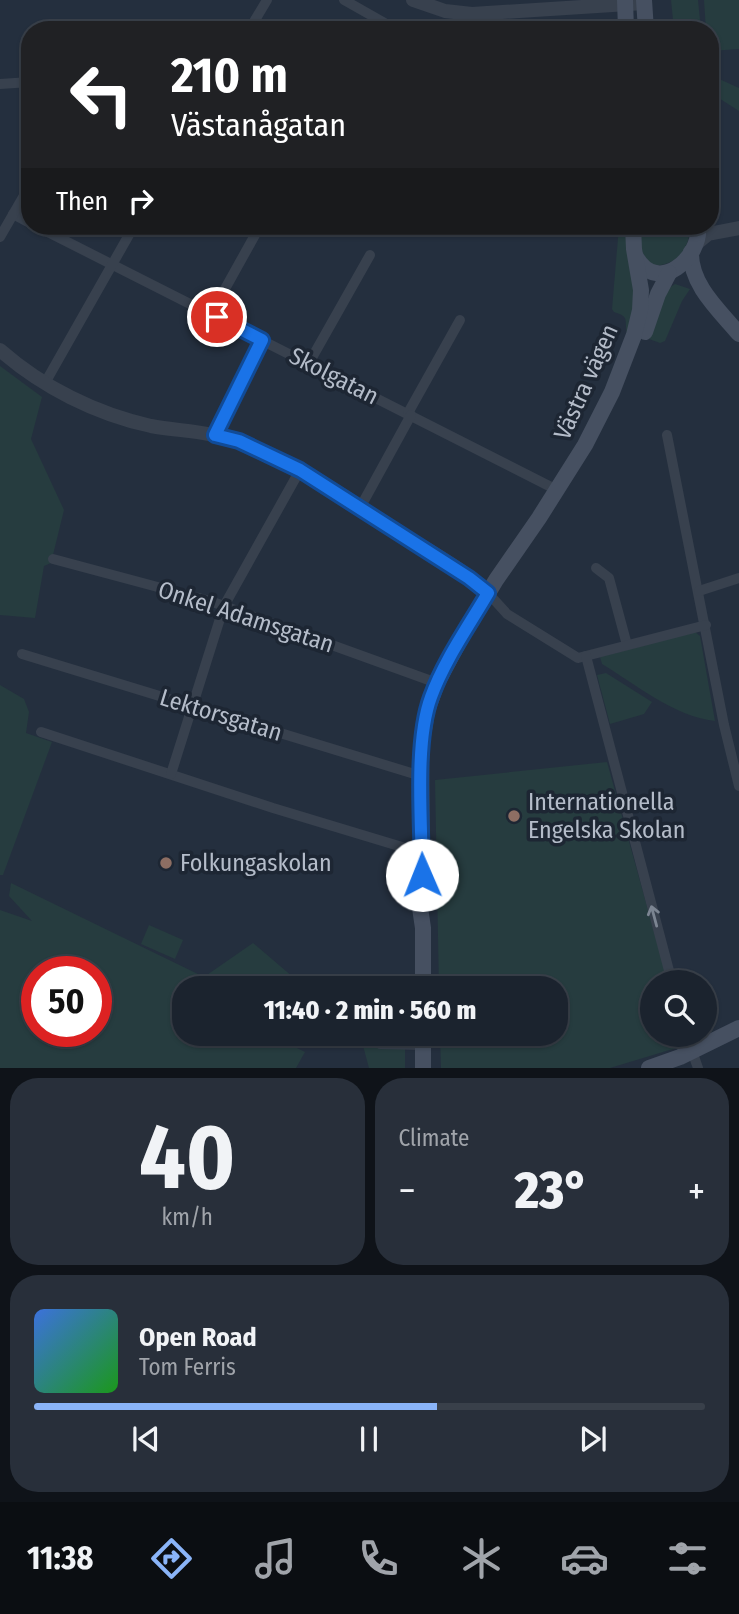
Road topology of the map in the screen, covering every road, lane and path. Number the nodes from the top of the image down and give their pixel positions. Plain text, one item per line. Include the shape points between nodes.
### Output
1 (267, 0) edge
2 (344, 0) edge
3 (413, 0) edge
4 (644, 1) edge
5 (625, 2) edge
6 (254, 21) edge
7 (381, 21) edge
8 (626, 21) edge
9 (645, 21) edge
10 (21, 83) edge
11 (0, 84) edge
12 (21, 201) edge
13 (13, 214) junction
14 (21, 218) edge
15 (54, 235) edge
16 (129, 235) edge
17 (255, 235) edge
18 (634, 235) edge
19 (696, 235) edge
20 (707, 235) edge
21 (0, 237) edge
22 (694, 247) junction
23 (370, 255) dead end
24 (635, 255) junction
25 (111, 264) junction
26 (670, 272) junction
27 (710, 300) junction
28 (211, 314) junction
29 (460, 320) dead end
30 (739, 334) edge
31 (262, 340) junction
32 (0, 350) edge
33 (309, 363) junction
34 (44, 383) junction
35 (409, 414) junction
36 (215, 435) junction
37 (667, 435) dead end
38 (300, 470) junction
39 (556, 489) junction
40 (360, 508) junction
41 (539, 518) junction
42 (53, 559) dead end
43 (596, 568) dead end
44 (739, 578) edge
45 (699, 592) junction
46 (488, 593) junction
47 (224, 606) junction
48 (705, 625) junction
49 (627, 645) junction
50 (22, 654) dead end
51 (586, 656) junction
52 (437, 683) junction
53 (192, 707) junction
54 (41, 732) dead end
55 (171, 774) junction
56 (421, 776) junction
57 (739, 786) edge
58 (422, 853) junction
59 (669, 970) edge
60 (423, 976) edge
61 (739, 1028) edge
62 (423, 1046) edge
63 (690, 1047) edge
64 (692, 1052) junction
65 (423, 1068) edge
66 (649, 1068) edge
67 (698, 1068) edge

1 - 6 street
2 - 7 street
3 - 5 street via 472,15
4 - 5 street
4 - 9 main road
5 - 8 main road
10 - 11 street
12 - 13 street
13 - 14 street
13 - 21 street
15 - 25 street, Skolgatan
16 - 25 street
17 - 28 street
18 - 24 main road, Västra vägen
19 - 22 main road
20 - 22 street
22 - 26 main road
22 - 27 main road via 694,272
23 - 33 street
24 - 26 main road via 649,272
24 - 39 main road, Västra vägen via 641,300 634,335 599,418
25 - 28 street, Skolgatan
25 - 34 street
26 - 27 main road
26 - 41 main road, Västra vägen via 608,423 561,494
27 - 30 main road
28 - 31 street, Skolgatan
29 - 35 street
31 - 33 street, Skolgatan
31 - 36 street
32 - 34 street
33 - 35 street, Skolgatan
34 - 36 street via 134,421
35 - 39 street, Skolgatan
35 - 40 street
36 - 38 street via 239,441
37 - 45 street
38 - 40 street
38 - 47 street
39 - 41 main road, Västra vägen
40 - 46 street
41 - 46 main road, Västra vägen
42 - 47 street, Onkel Adamsgatan
43 - 49 street via 609,578
44 - 45 street
45 - 48 street
46 - 51 street via 519,622 578,658
46 - 52 main road, Västra vägen
47 - 52 street, Onkel Adamsgatan
47 - 53 street
48 - 49 street
48 - 57 street
49 - 51 street
50 - 53 street, Lektorsgatan
59 -> 51 street
52 - 56 main road, Västra vägen via 424,724
53 - 55 street
53 - 56 street, Lektorsgatan
54 - 55 street
55 - 58 street
56 - 58 main road, Västra vägen
58 - 60 main road, Västra vägen
61 - 64 main road
62 - 65 main road
63 - 64 street
64 - 66 main road
64 - 67 street

